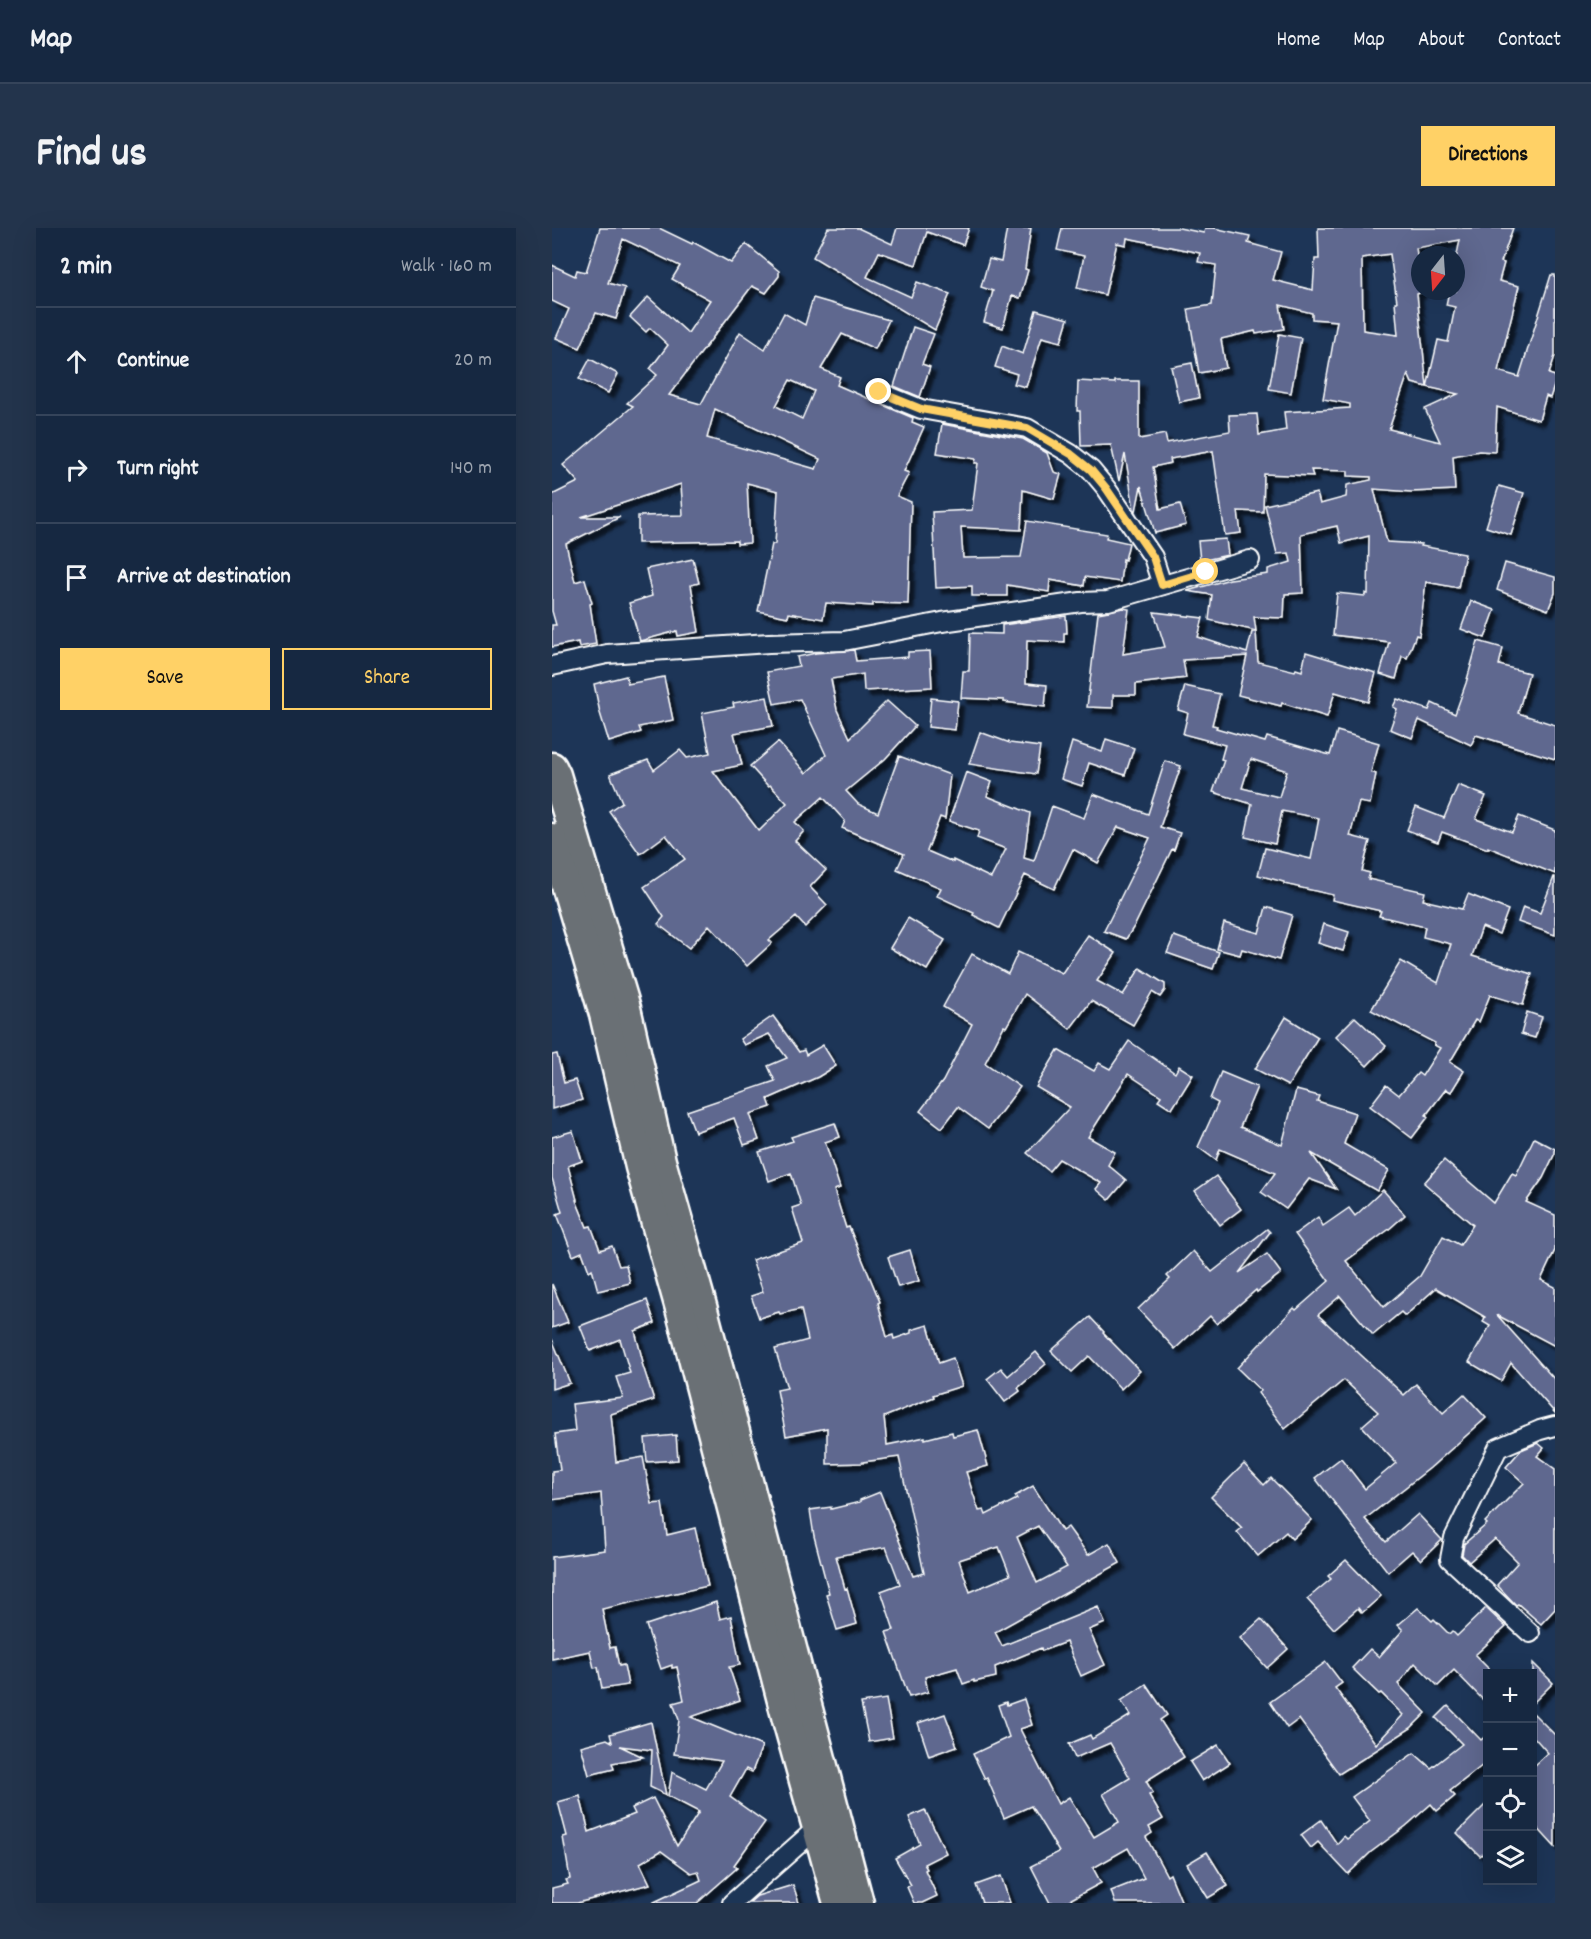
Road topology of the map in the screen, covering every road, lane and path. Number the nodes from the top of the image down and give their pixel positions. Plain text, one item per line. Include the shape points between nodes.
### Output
1 (879, 392) dead end
2 (1250, 560) dead end
3 (1162, 585) junction
4 (552, 666) edge
5 (552, 767) edge
6 (552, 838) edge
7 (1555, 1426) edge
8 (1530, 1633) dead end
9 (817, 1828) junction
10 (732, 1903) edge
11 (838, 1903) edge
12 (859, 1903) edge

1 - 3 street via 921,409 1027,428 1071,454 1106,488 1153,557
2 - 3 street
3 - 4 street via 1114,600 942,622 844,641 607,654
5 - 12 main road via 626,1008 662,1161
6 - 9 main road via 604,1014 640,1167
7 - 8 street via 1498,1448 1454,1538 1450,1560
9 - 10 street
9 - 11 main road

